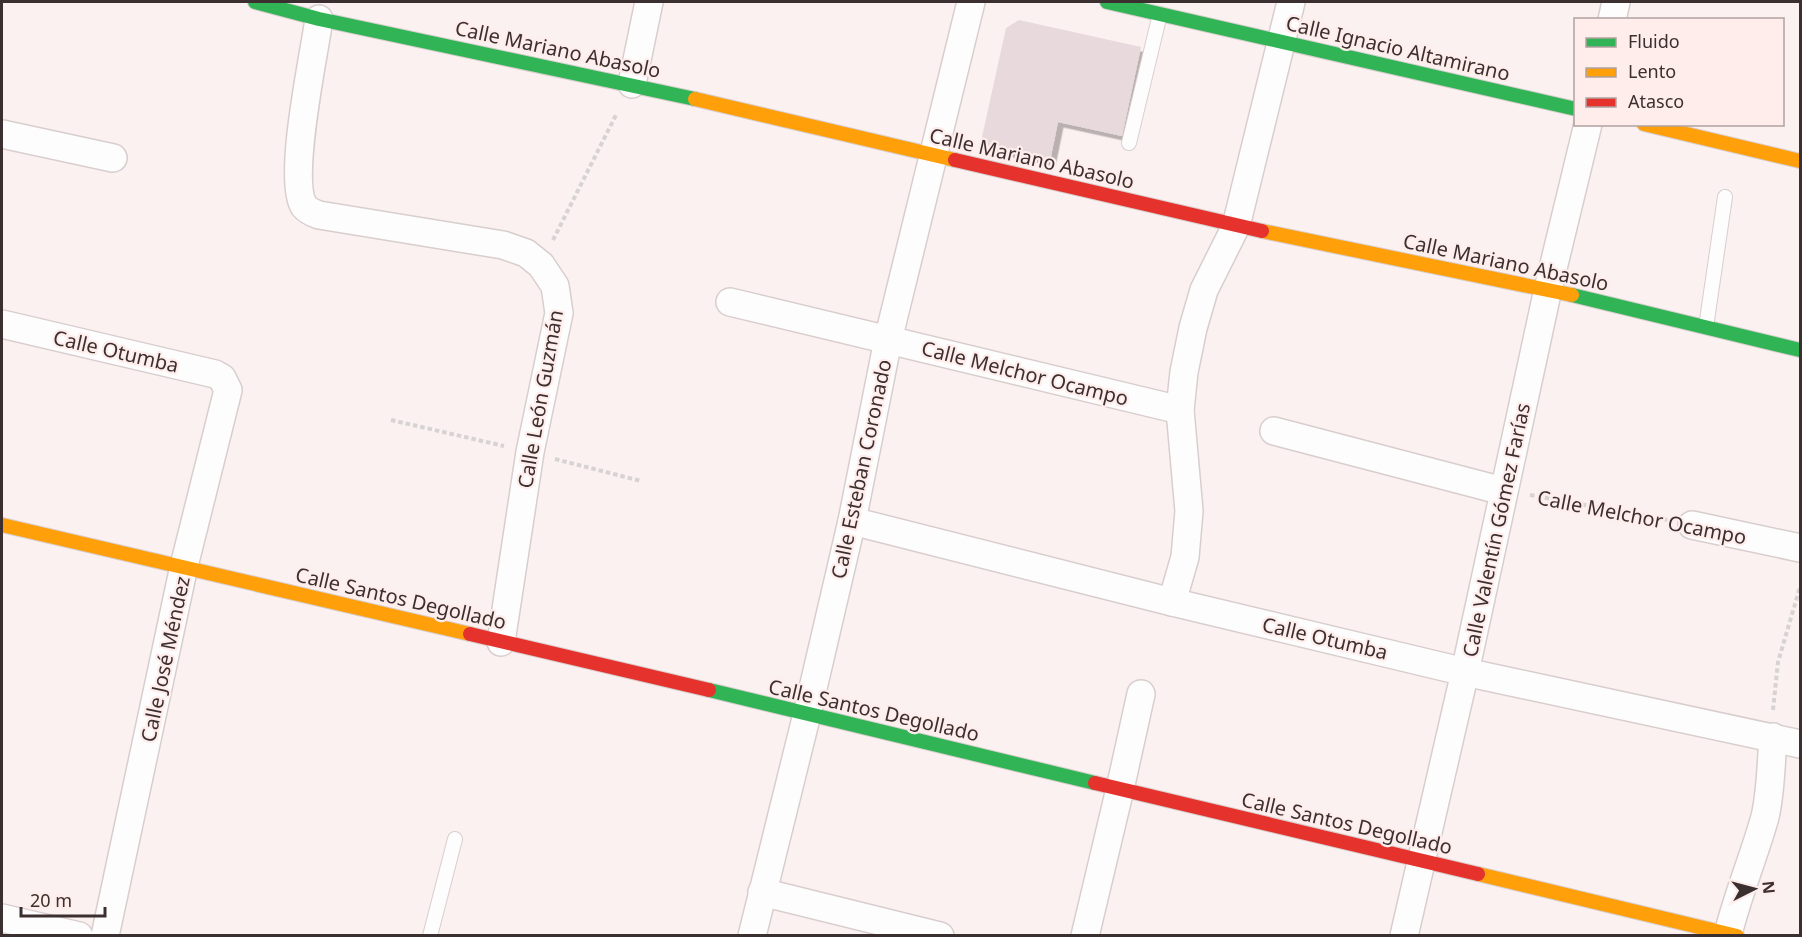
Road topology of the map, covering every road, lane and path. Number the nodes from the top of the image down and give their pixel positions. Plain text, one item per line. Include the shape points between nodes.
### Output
1 (255, 2) edge
2 (649, 2) edge
3 (971, 2) edge
4 (1107, 2) edge
5 (1291, 2) edge
6 (1616, 2) edge
7 (1160, 14) junction
8 (1612, 18) edge
9 (319, 19) junction
10 (1282, 42) junction
11 (632, 84) junction
12 (1574, 109) edge
13 (1588, 126) edge
14 (1652, 126) edge
15 (2, 134) edge
16 (1129, 143) dead end
17 (934, 154) junction
18 (113, 158) dead end
19 (1800, 161) edge
20 (1725, 197) dead end
21 (1236, 226) junction
22 (541, 265) junction
23 (1548, 289) junction
24 (730, 302) dead end
25 (2, 324) edge
26 (1706, 327) junction
27 (888, 340) junction
28 (1800, 350) edge
29 (226, 383) joint
30 (1180, 410) junction
31 (1274, 432) dead end
32 (1503, 490) junction
33 (852, 521) junction
34 (2, 525) edge
35 (1692, 525) joint
36 (1800, 548) edge
37 (184, 566) junction
38 (1800, 587) edge
39 (1172, 602) junction
40 (501, 642) junction
41 (1466, 672) junction
42 (1141, 694) dead end
43 (807, 714) junction
44 (1773, 737) junction
45 (1800, 744) edge
46 (1120, 789) junction
47 (455, 839) dead end
48 (1421, 860) junction
49 (762, 892) junction
50 (2, 918) edge
51 (1731, 935) edge
52 (80, 936) edge
53 (105, 936) edge
54 (430, 936) edge
55 (752, 936) edge
56 (940, 936) edge
57 (1084, 936) edge
58 (1404, 936) edge

1 - 9 street, Calle Mariano Abasolo
2 - 11 street
3 - 17 street, Calle Esteban Coronado
4 - 7 street, Calle Ignacio Altamirano
5 - 10 street
6 - 8 street
7 - 10 street, Calle Ignacio Altamirano
7 - 16 lane
9 - 11 street, Calle Mariano Abasolo
9 - 22 street via 298,152 302,201 310,212 503,245 526,253
10 - 12 street, Calle Ignacio Altamirano
10 - 21 street
11 - 17 street, Calle Mariano Abasolo
11 - 22 path
13 - 23 street, Calle Valentín Gómez Farías
14 - 19 street
15 - 18 street
17 - 21 street, Calle Mariano Abasolo
17 - 27 street, Calle Esteban Coronado
20 - 26 lane
21 - 23 street, Calle Mariano Abasolo
21 - 30 street via 1204,290 1184,372
22 - 40 street, Calle León Guzmán via 555,286 559,313 530,452
23 - 26 street, Calle Mariano Abasolo
23 - 32 street, Calle Valentín Gómez Farías
24 - 27 street, Calle Melchor Ocampo
25 - 29 street, Calle Otumba via 215,374
26 - 28 street, Calle Mariano Abasolo
27 - 30 street, Calle Melchor Ocampo
27 - 33 street, Calle Esteban Coronado
29 - 37 street, Calle José Méndez via 228,397
30 - 39 street via 1189,511 1185,557
31 - 32 street
32 - 35 path, Calle Melchor Ocampo
32 - 41 street, Calle Valentín Gómez Farías
33 - 39 street, Calle Otumba
33 - 43 street, Calle Esteban Coronado
34 - 37 street, Calle Santos Degollado
35 - 36 street, Calle Melchor Ocampo
37 - 40 street, Calle Santos Degollado
37 - 53 street, Calle José Méndez
38 - 44 path via 1779,662 1773,698
39 - 41 street, Calle Otumba
40 - 43 street, Calle Santos Degollado
41 - 44 street, Calle Otumba
41 - 48 street, Calle Valentín Gómez Farías
42 - 46 street
43 - 46 street, Calle Santos Degollado
43 - 49 street, Calle Esteban Coronado
44 - 45 street, Calle Otumba
44 - 51 street via 1765,816 1736,899
46 - 48 street, Calle Santos Degollado
46 - 57 street
47 - 54 lane
48 - 51 street, Calle Santos Degollado
48 - 58 street, Calle Valentín Gómez Farías
49 - 55 street, Calle Esteban Coronado
49 - 56 street
50 - 52 street

